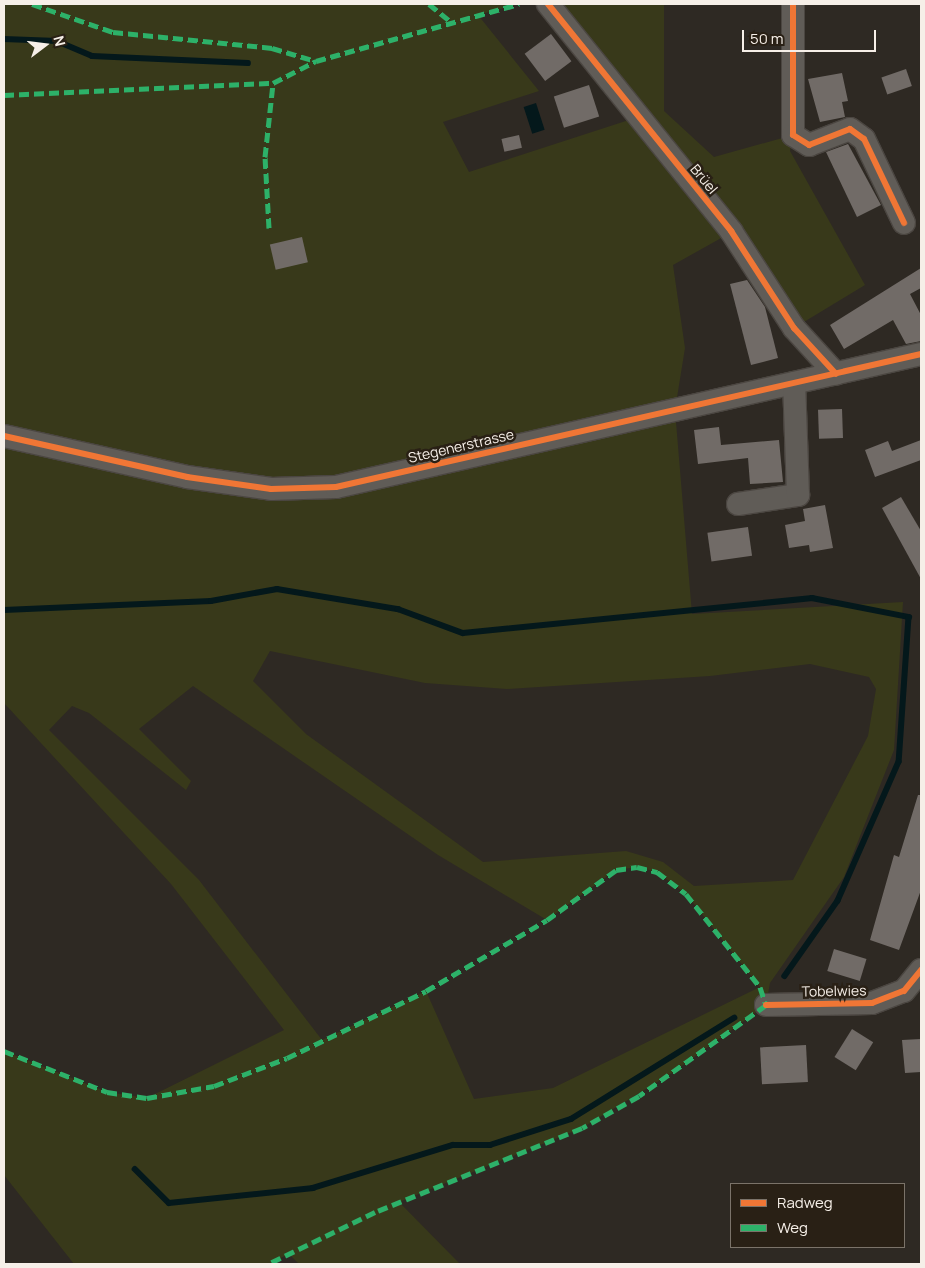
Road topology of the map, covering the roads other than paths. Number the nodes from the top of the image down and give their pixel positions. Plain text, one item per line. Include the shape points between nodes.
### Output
1 (548, 4) edge
2 (793, 4) edge
3 (904, 223) dead end
4 (921, 354) edge
5 (836, 374) junction
6 (794, 383) junction
7 (4, 436) edge
8 (738, 504) dead end
9 (921, 970) edge
10 (766, 1004) dead end

1 - 5 street, Brüel via 732,231 794,328
2 - 3 street via 793,135 809,145 850,129 864,139
4 - 5 street, Stegenerstrasse
5 - 6 street, Stegenerstrasse
6 - 7 street, Stegenerstrasse via 336,487 271,490 187,478
6 - 8 street via 798,495
9 - 10 street, Tobelwies via 904,991 872,1003

